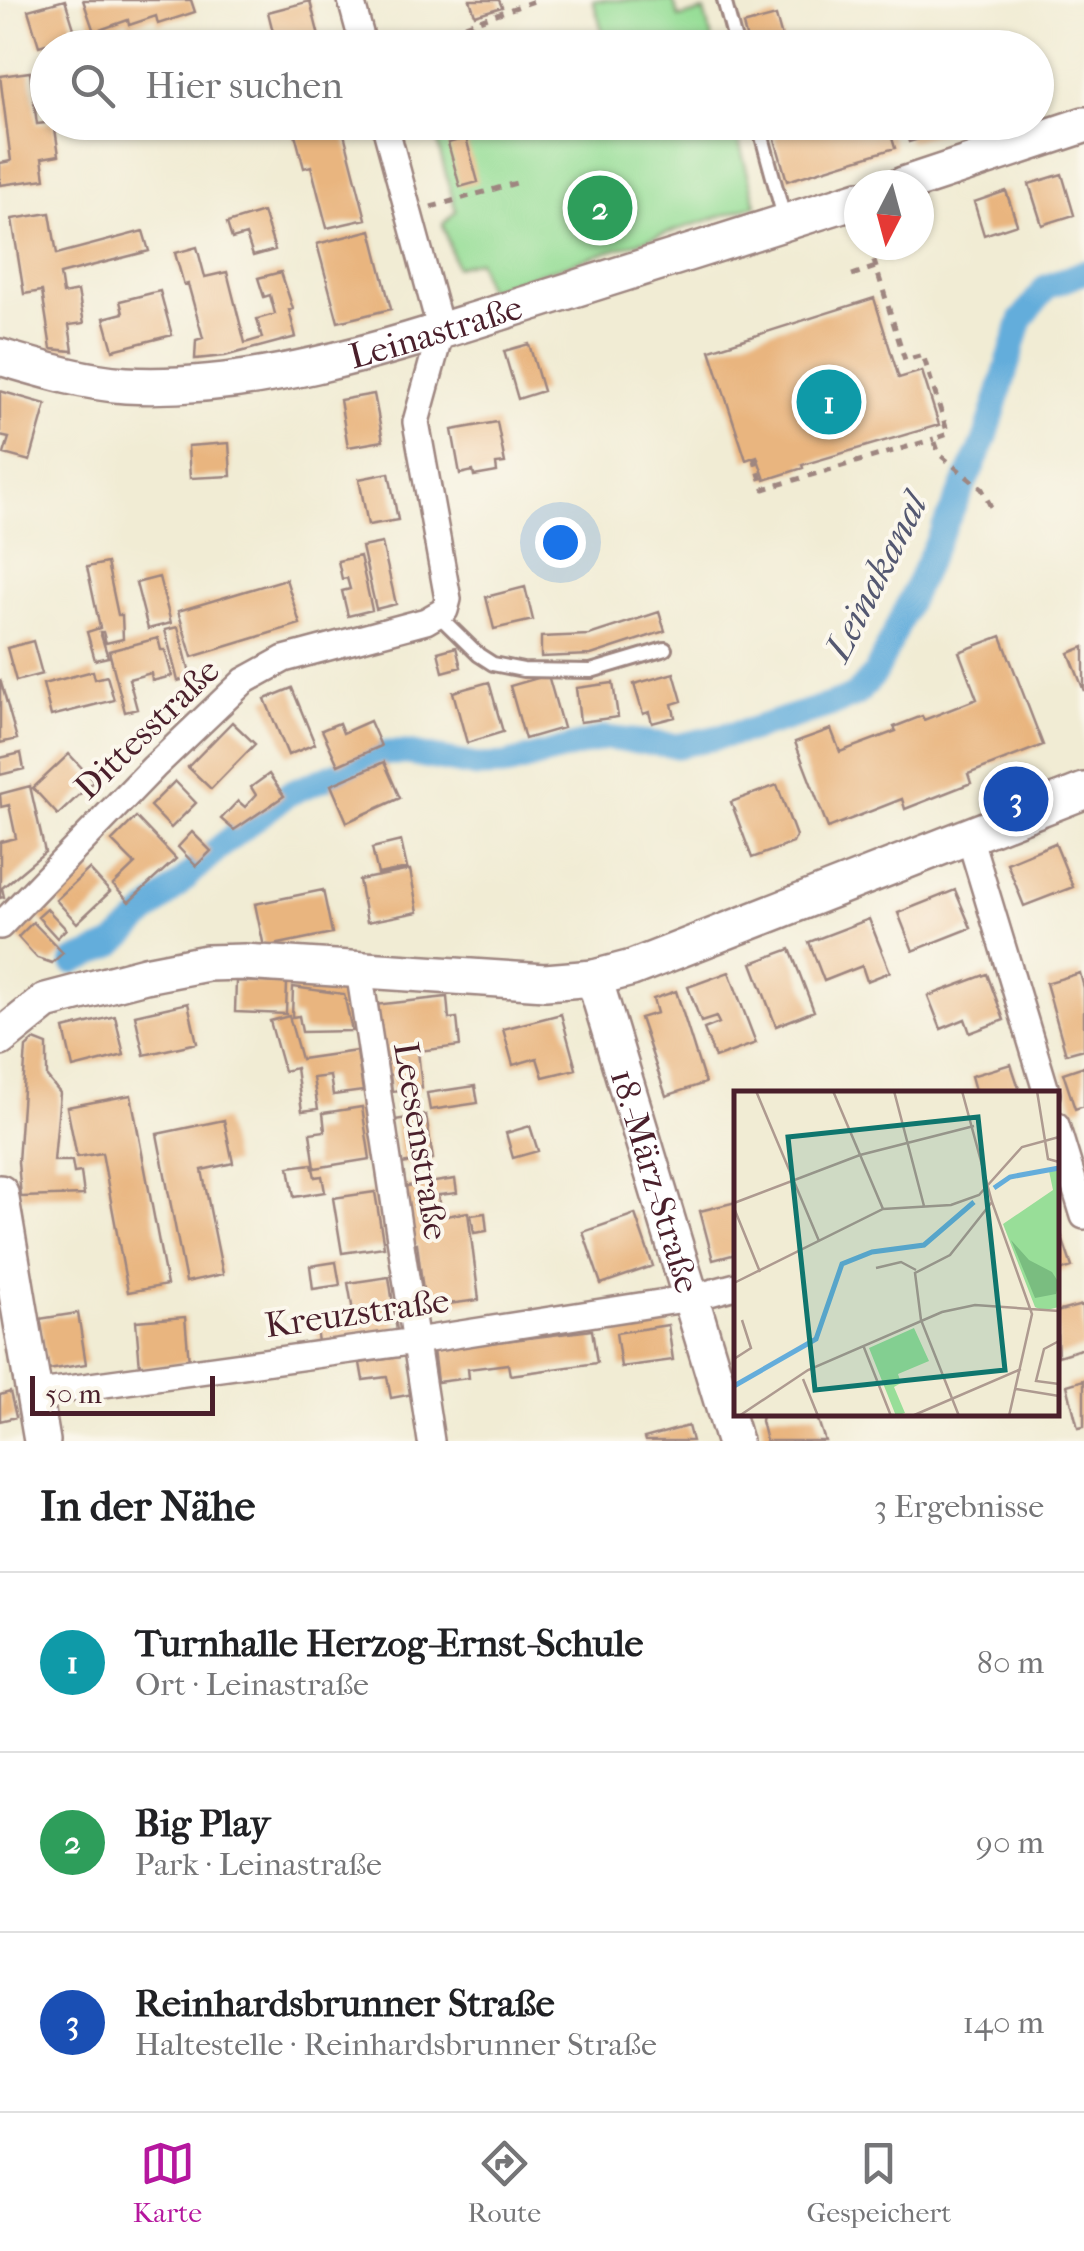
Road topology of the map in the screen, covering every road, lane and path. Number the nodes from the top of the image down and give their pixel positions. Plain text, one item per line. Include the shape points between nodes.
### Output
1 (351, 0) edge
2 (537, 0) edge
3 (724, 0) edge
4 (465, 25) dead end
5 (359, 30) edge
6 (732, 30) edge
7 (1084, 126) edge
8 (1054, 136) edge
9 (389, 140) edge
10 (763, 140) edge
11 (1041, 140) edge
12 (934, 175) edge
13 (516, 183) dead end
14 (844, 204) edge
15 (409, 214) junction
16 (786, 222) junction
17 (874, 260) edge
18 (876, 268) junction
19 (852, 275) dead end
20 (441, 331) junction
21 (0, 357) edge
22 (934, 438) junction
23 (754, 457) dead end
24 (994, 513) dead end
25 (438, 616) junction
26 (665, 649) dead end
27 (1084, 791) edge
28 (969, 836) junction
29 (0, 926) edge
30 (359, 970) junction
31 (594, 978) junction
32 (0, 1038) edge
33 (1046, 1091) edge
34 (1059, 1137) edge
35 (0, 1193) edge
36 (1076, 1202) edge
37 (1, 1206) edge
38 (734, 1287) edge
39 (691, 1298) junction
40 (416, 1341) junction
41 (32, 1394) junction
42 (42, 1441) edge
43 (431, 1441) edge
44 (734, 1441) edge

1 - 5 street
2 - 4 path
3 - 6 lane
7 - 8 street
9 - 15 street
10 - 16 lane
11 - 12 street
13 - 15 path
14 - 16 street, Leinastraße
15 - 20 street
16 - 20 street, Leinastraße
17 - 18 path
18 - 19 path
18 - 22 path via 906,360 923,355 948,434
20 - 21 street, Leinastraße via 320,365 178,383 94,381
20 - 25 street via 416,422 448,600
22 - 23 path via 764,490
22 - 24 path via 939,454 982,489
25 - 26 lane via 479,656 523,670 591,671
25 - 29 street, Dittesstraße via 284,659 244,682
27 - 28 street
28 - 31 street
28 - 33 street
30 - 31 street via 545,982
30 - 32 street via 226,963 145,975 46,1001
30 - 40 street, Leesenstraße
31 - 39 street, 18.-März-Straße
34 - 36 street
35 - 37 street
37 - 41 street
38 - 39 street, Kreuzstraße
39 - 40 street, Kreuzstraße
39 - 44 street, 18.-März-Straße
40 - 41 street, Kreuzstraße
40 - 43 street, Leesenstraße
41 - 42 street

